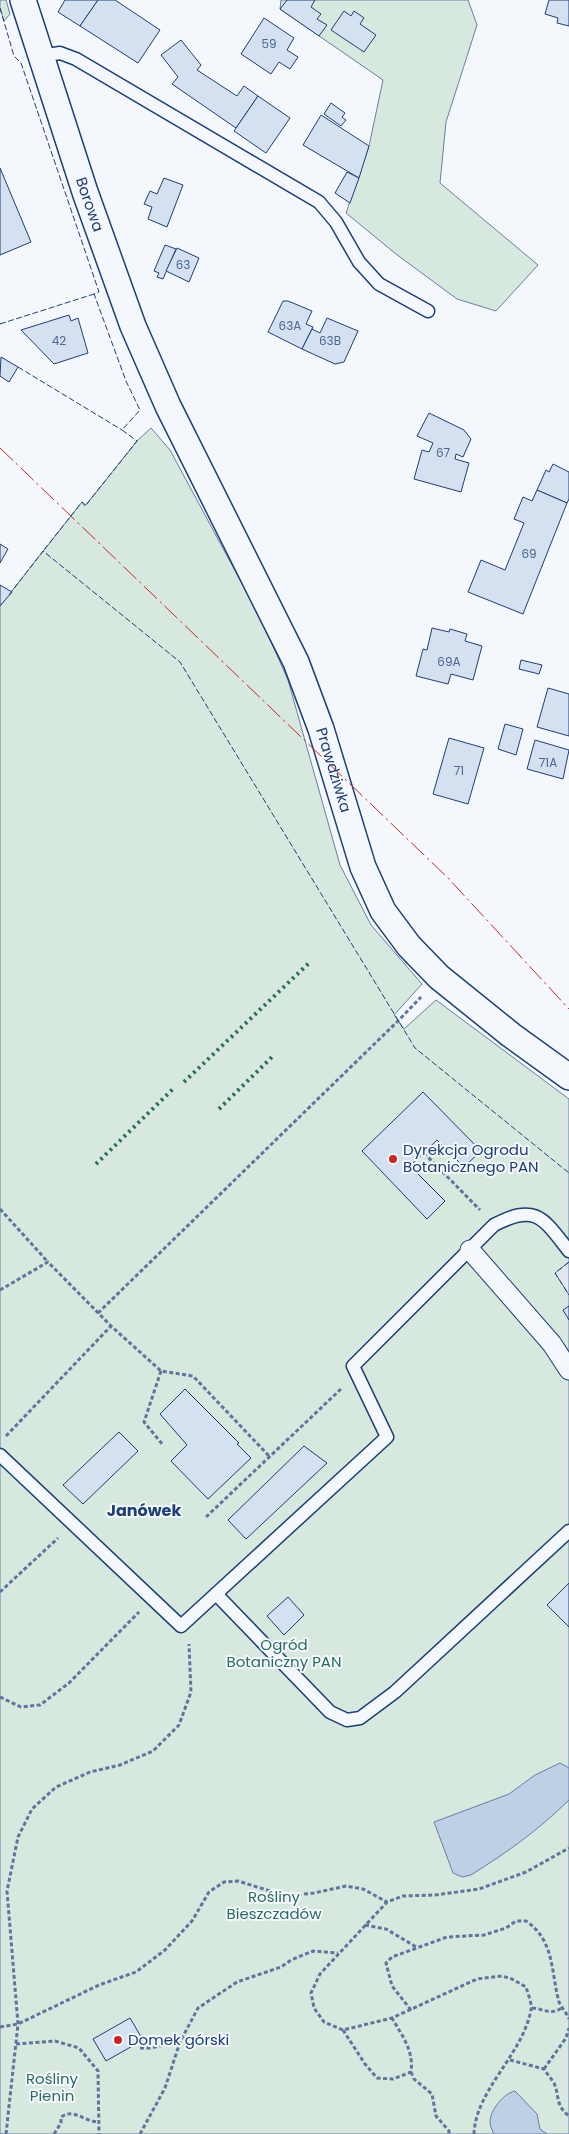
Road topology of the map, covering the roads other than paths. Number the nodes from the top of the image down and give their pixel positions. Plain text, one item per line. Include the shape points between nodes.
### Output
1 (22, 0) edge
2 (41, 56) junction
3 (428, 311) dead end
4 (168, 406) joint
5 (569, 1077) edge
6 (470, 1250) junction
7 (569, 1251) edge
8 (569, 1370) edge
9 (0, 1455) edge
10 (569, 1531) edge
11 (216, 1594) junction

1 - 2 street, Borowa
2 - 3 lane via 60,53 76,59 319,202 336,222 359,262 379,284
2 - 4 street, Borowa via 133,326
4 - 5 street, Prawdziwka via 296,662 363,867 383,911 409,946 439,977
6 - 7 lane via 494,1224 512,1215 530,1214 551,1228
6 - 8 street via 552,1344
6 - 11 lane via 353,1366 388,1437
9 - 11 lane via 181,1626
10 - 11 lane via 395,1692 360,1718 347,1720 330,1712

